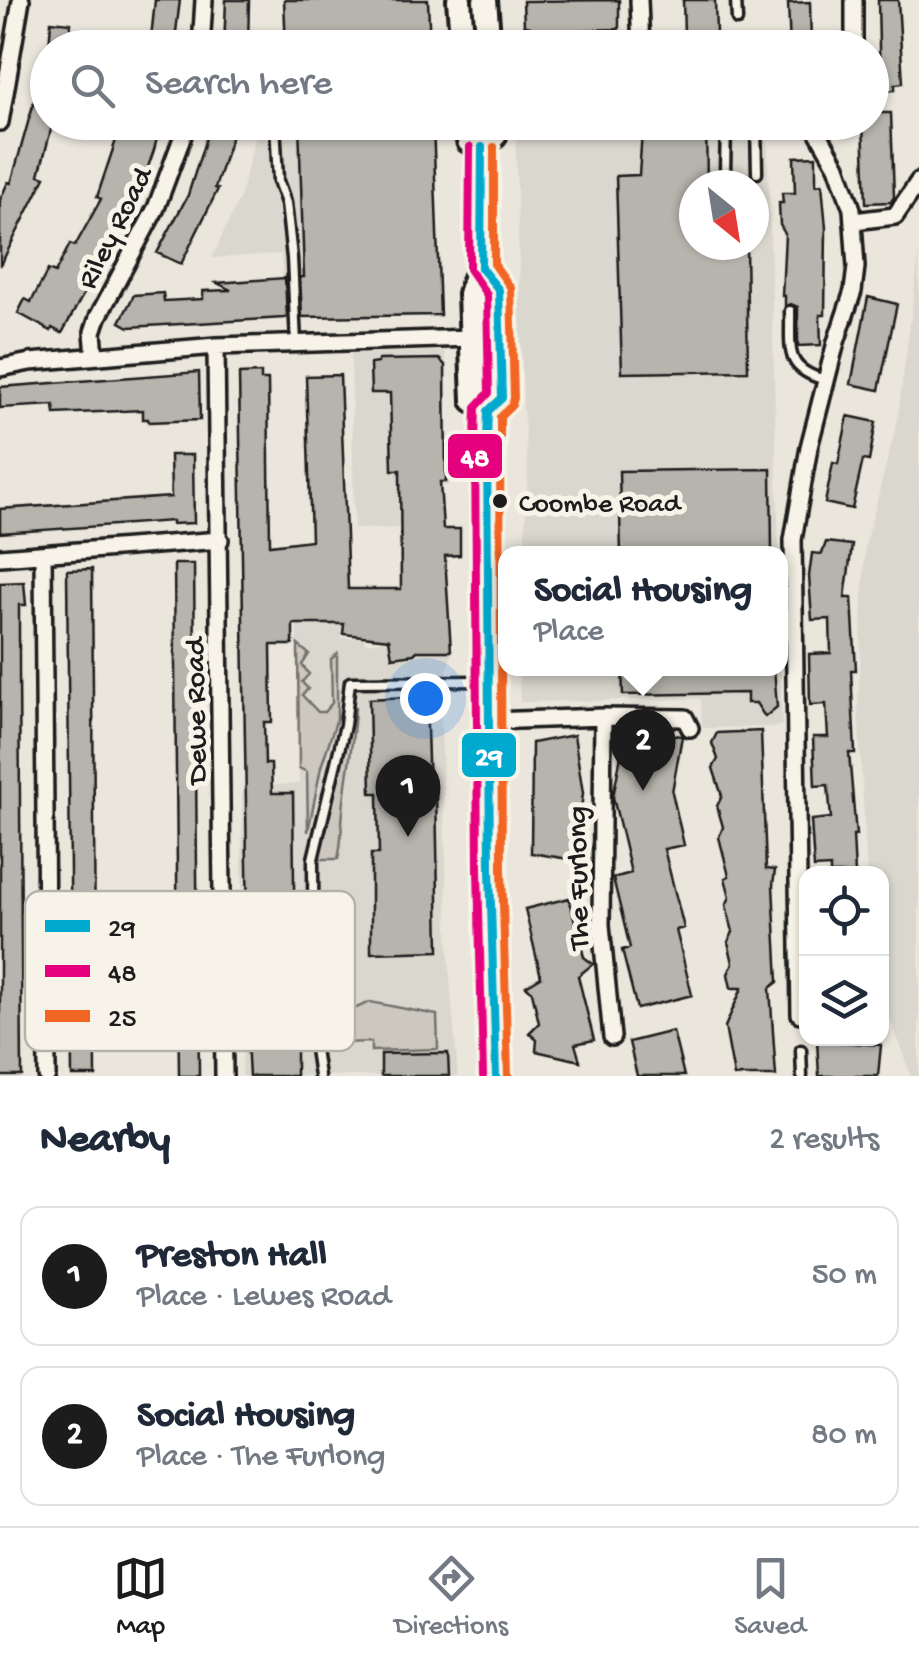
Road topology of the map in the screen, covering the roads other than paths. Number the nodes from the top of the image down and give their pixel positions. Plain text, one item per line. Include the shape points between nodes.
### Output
1 (21, 0) edge
2 (204, 0) edge
3 (459, 0) edge
4 (485, 0) edge
5 (639, 0) edge
6 (736, 0) edge
7 (854, 0) edge
8 (737, 20) dead end
9 (202, 30) edge
10 (462, 30) edge
11 (488, 30) edge
12 (640, 30) edge
13 (854, 30) edge
14 (0, 122) edge
15 (182, 140) edge
16 (276, 140) edge
17 (469, 140) edge
18 (490, 140) edge
19 (726, 140) edge
20 (756, 140) edge
21 (824, 140) edge
22 (482, 148) junction
23 (725, 170) edge
24 (757, 170) edge
25 (919, 181) edge
26 (854, 221) junction
27 (481, 268) junction
28 (790, 311) dead end
29 (502, 337) junction
30 (470, 338) junction
31 (296, 343) junction
32 (216, 346) junction
33 (95, 356) junction
34 (0, 368) edge
35 (826, 380) junction
36 (488, 411) junction
37 (220, 540) junction
38 (44, 554) junction
39 (0, 557) edge
40 (488, 681) junction
41 (602, 717) junction
42 (489, 721) junction
43 (690, 728) dead end
44 (46, 891) edge
45 (223, 891) edge
46 (312, 891) edge
47 (799, 957) edge
48 (612, 1037) dead end
49 (801, 1050) dead end
50 (47, 1051) edge
51 (224, 1051) edge
52 (315, 1051) edge
53 (47, 1076) edge
54 (224, 1076) edge
55 (319, 1076) edge
56 (496, 1076) edge
57 (802, 1076) edge

1 - 14 street
2 - 9 street
3 - 10 main road
4 - 11 main road
5 - 12 street
6 - 8 lane
7 - 13 street
15 - 33 street, Riley Road via 166,186 96,324
16 - 31 lane
17 - 22 main road
18 - 22 main road
19 - 23 lane
20 - 24 lane
21 - 26 street
22 - 27 main road
25 - 26 street via 895,216
26 - 35 street via 855,282
27 - 29 main road via 500,290
27 - 30 main road via 470,294
28 - 35 lane via 794,364
29 - 30 street
29 - 36 main road via 502,398
30 - 31 street
30 - 36 main road via 474,400
31 - 32 street
32 - 33 street
32 - 37 street, Dewe Road
33 - 34 street
35 - 47 street via 792,557
36 - 40 main road
37 - 38 street
37 - 45 street, Dewe Road
38 - 39 street
38 - 44 street
40 - 42 main road
40 - 46 lane via 350,682 312,860
41 - 42 street
41 - 43 street via 686,718
41 - 48 street, The Furlong via 601,925
42 - 56 main road
49 - 57 lane
50 - 53 street
51 - 54 street, Dewe Road
52 - 55 lane

